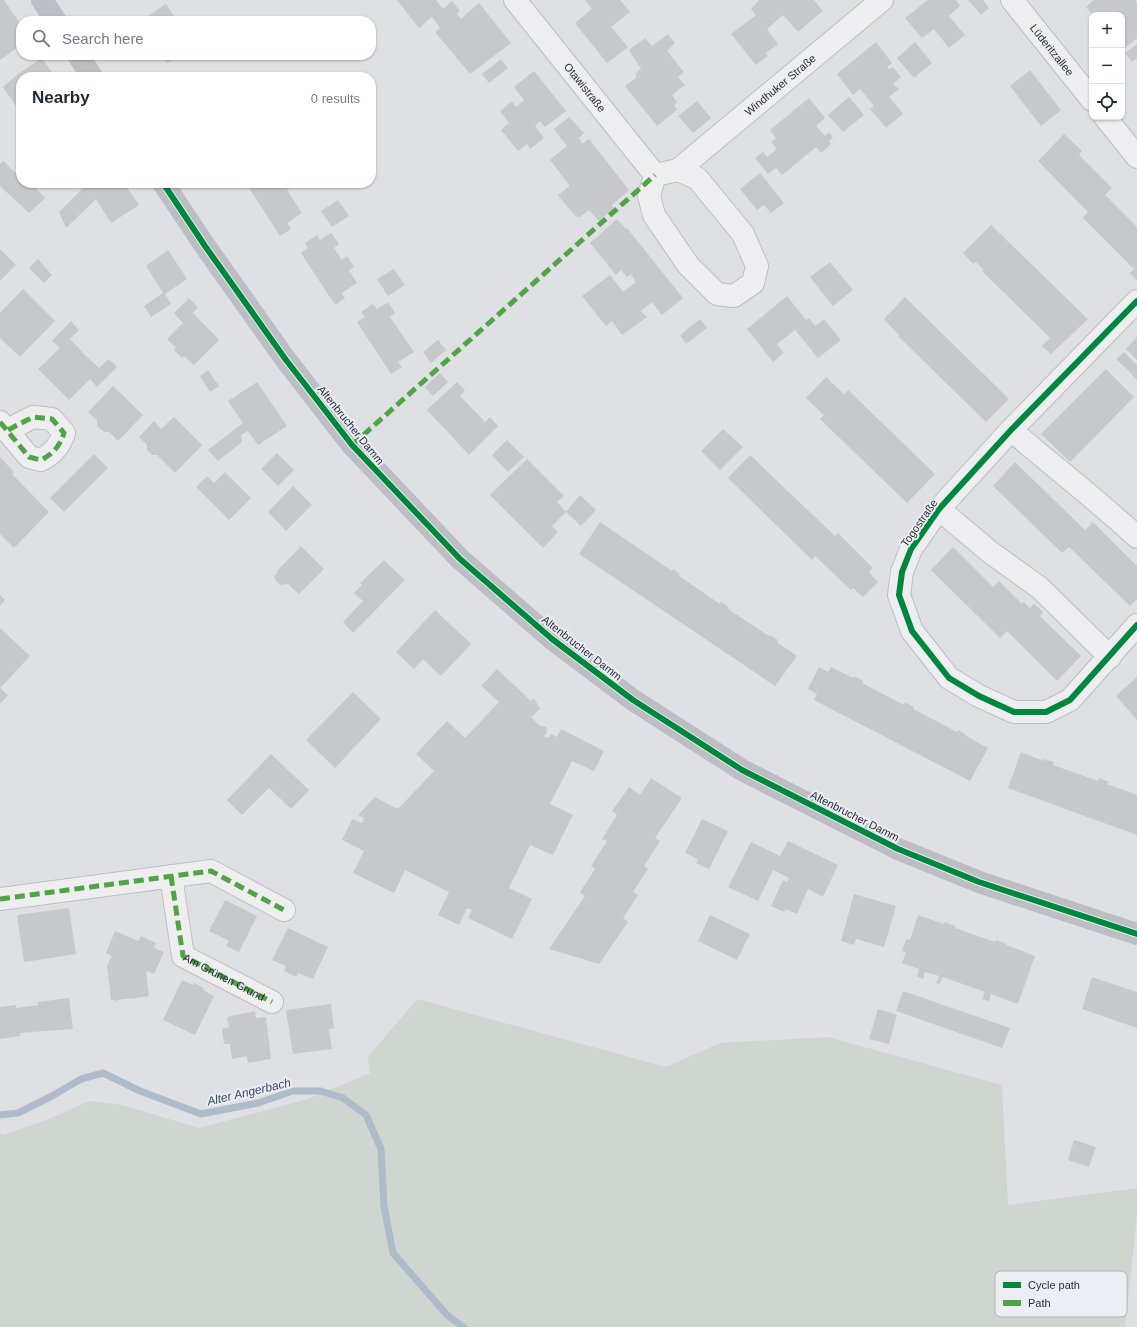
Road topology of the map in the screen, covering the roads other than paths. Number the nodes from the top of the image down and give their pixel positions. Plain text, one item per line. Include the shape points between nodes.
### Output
1 (42, 0) edge
2 (515, 0) edge
3 (882, 0) edge
4 (1012, 0) edge
5 (53, 16) edge
6 (81, 60) edge
7 (89, 72) edge
8 (1089, 96) edge
9 (1107, 120) edge
10 (1137, 157) edge
11 (678, 170) junction
12 (655, 175) junction
13 (166, 188) edge
14 (1137, 301) edge
15 (1011, 430) junction
16 (939, 509) junction
17 (1137, 538) edge
18 (1137, 625) edge
19 (1110, 657) junction
20 (171, 876) junction
21 (0, 899) edge
22 (284, 910) dead end
23 (1137, 934) edge
24 (272, 1002) dead end

1 - 5 main road
2 - 12 street, Otawistraße
3 - 11 street, Windhuker Straße
4 - 8 street, Lüderitzallee
6 - 7 main road
9 - 10 street
11 - 12 street, Windhuker Straße
11 - 12 street via 697,178 743,234 758,266 753,283 734,296 717,294 688,265 654,215 649,196
13 - 23 main road, Altenbrucher Damm via 286,360 352,444 460,559 552,639 633,700 742,770 877,838 978,882
14 - 15 street, Togostraße
15 - 16 street, Togostraße
15 - 17 street via 1072,483 1107,509
16 - 19 street, Togostraße via 990,552 1040,588
16 - 19 street, Togostraße via 911,549 902,572 899,596 912,631 949,678 979,696 1014,712 1046,712 1070,700
18 - 19 street, Togostraße
20 - 21 street
20 - 22 street via 211,871
20 - 24 street, Am Grünen Grund via 183,956

